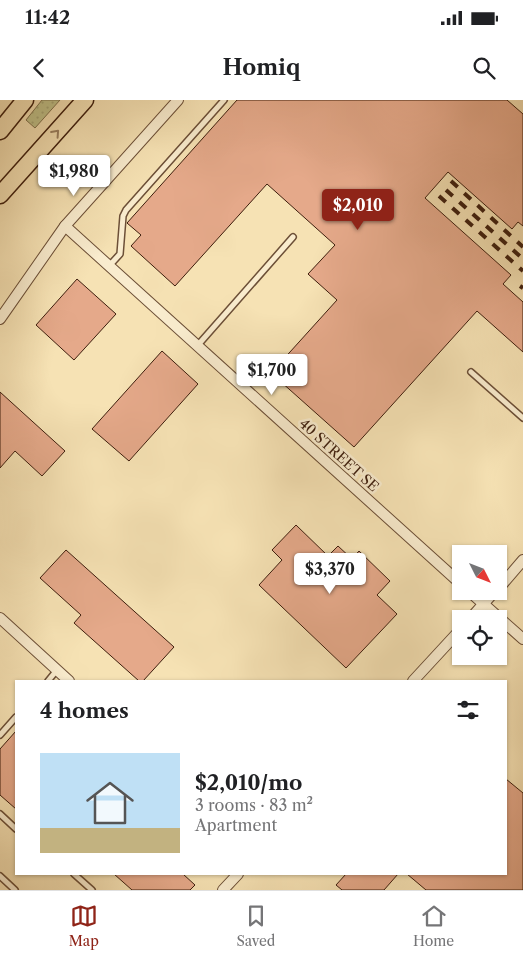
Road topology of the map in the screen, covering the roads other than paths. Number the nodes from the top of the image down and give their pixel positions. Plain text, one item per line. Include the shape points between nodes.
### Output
1 (25, 100) edge
2 (85, 100) edge
3 (178, 100) edge
4 (224, 100) edge
5 (0, 131) edge
6 (0, 195) edge
7 (65, 226) junction
8 (293, 237) dead end
9 (109, 266) junction
10 (0, 319) edge
11 (198, 346) junction
12 (472, 372) dead end
13 (523, 418) edge
14 (523, 560) edge
15 (452, 576) edge
16 (508, 578) edge
17 (479, 600) edge
18 (487, 600) edge
19 (484, 604) junction
20 (478, 610) edge
21 (0, 618) edge
22 (452, 639) edge
23 (523, 639) edge
24 (57, 670) junction
25 (49, 680) edge
26 (68, 680) edge
27 (414, 680) edge
28 (15, 718) edge
29 (0, 735) edge
30 (0, 814) edge
31 (15, 828) edge
32 (75, 875) edge
33 (237, 875) edge
34 (0, 876) edge
35 (15, 890) edge
36 (92, 890) edge
37 (223, 890) edge

1 - 5 main road
6 -> 2 main road
3 - 7 street
4 - 9 lane via 126,210 120,254
7 - 9 street, 40 STREET SE
7 - 10 street
8 - 11 lane
9 - 11 street, 40 STREET SE
11 - 15 street, 40 STREET SE
12 - 13 lane
14 - 16 street
17 - 19 street
18 - 19 street
19 - 20 street
19 - 23 street
21 - 24 street
22 - 27 street
24 - 25 lane
24 - 26 street
28 - 29 lane
30 - 31 lane
32 - 36 lane
33 - 37 street
34 - 35 lane

